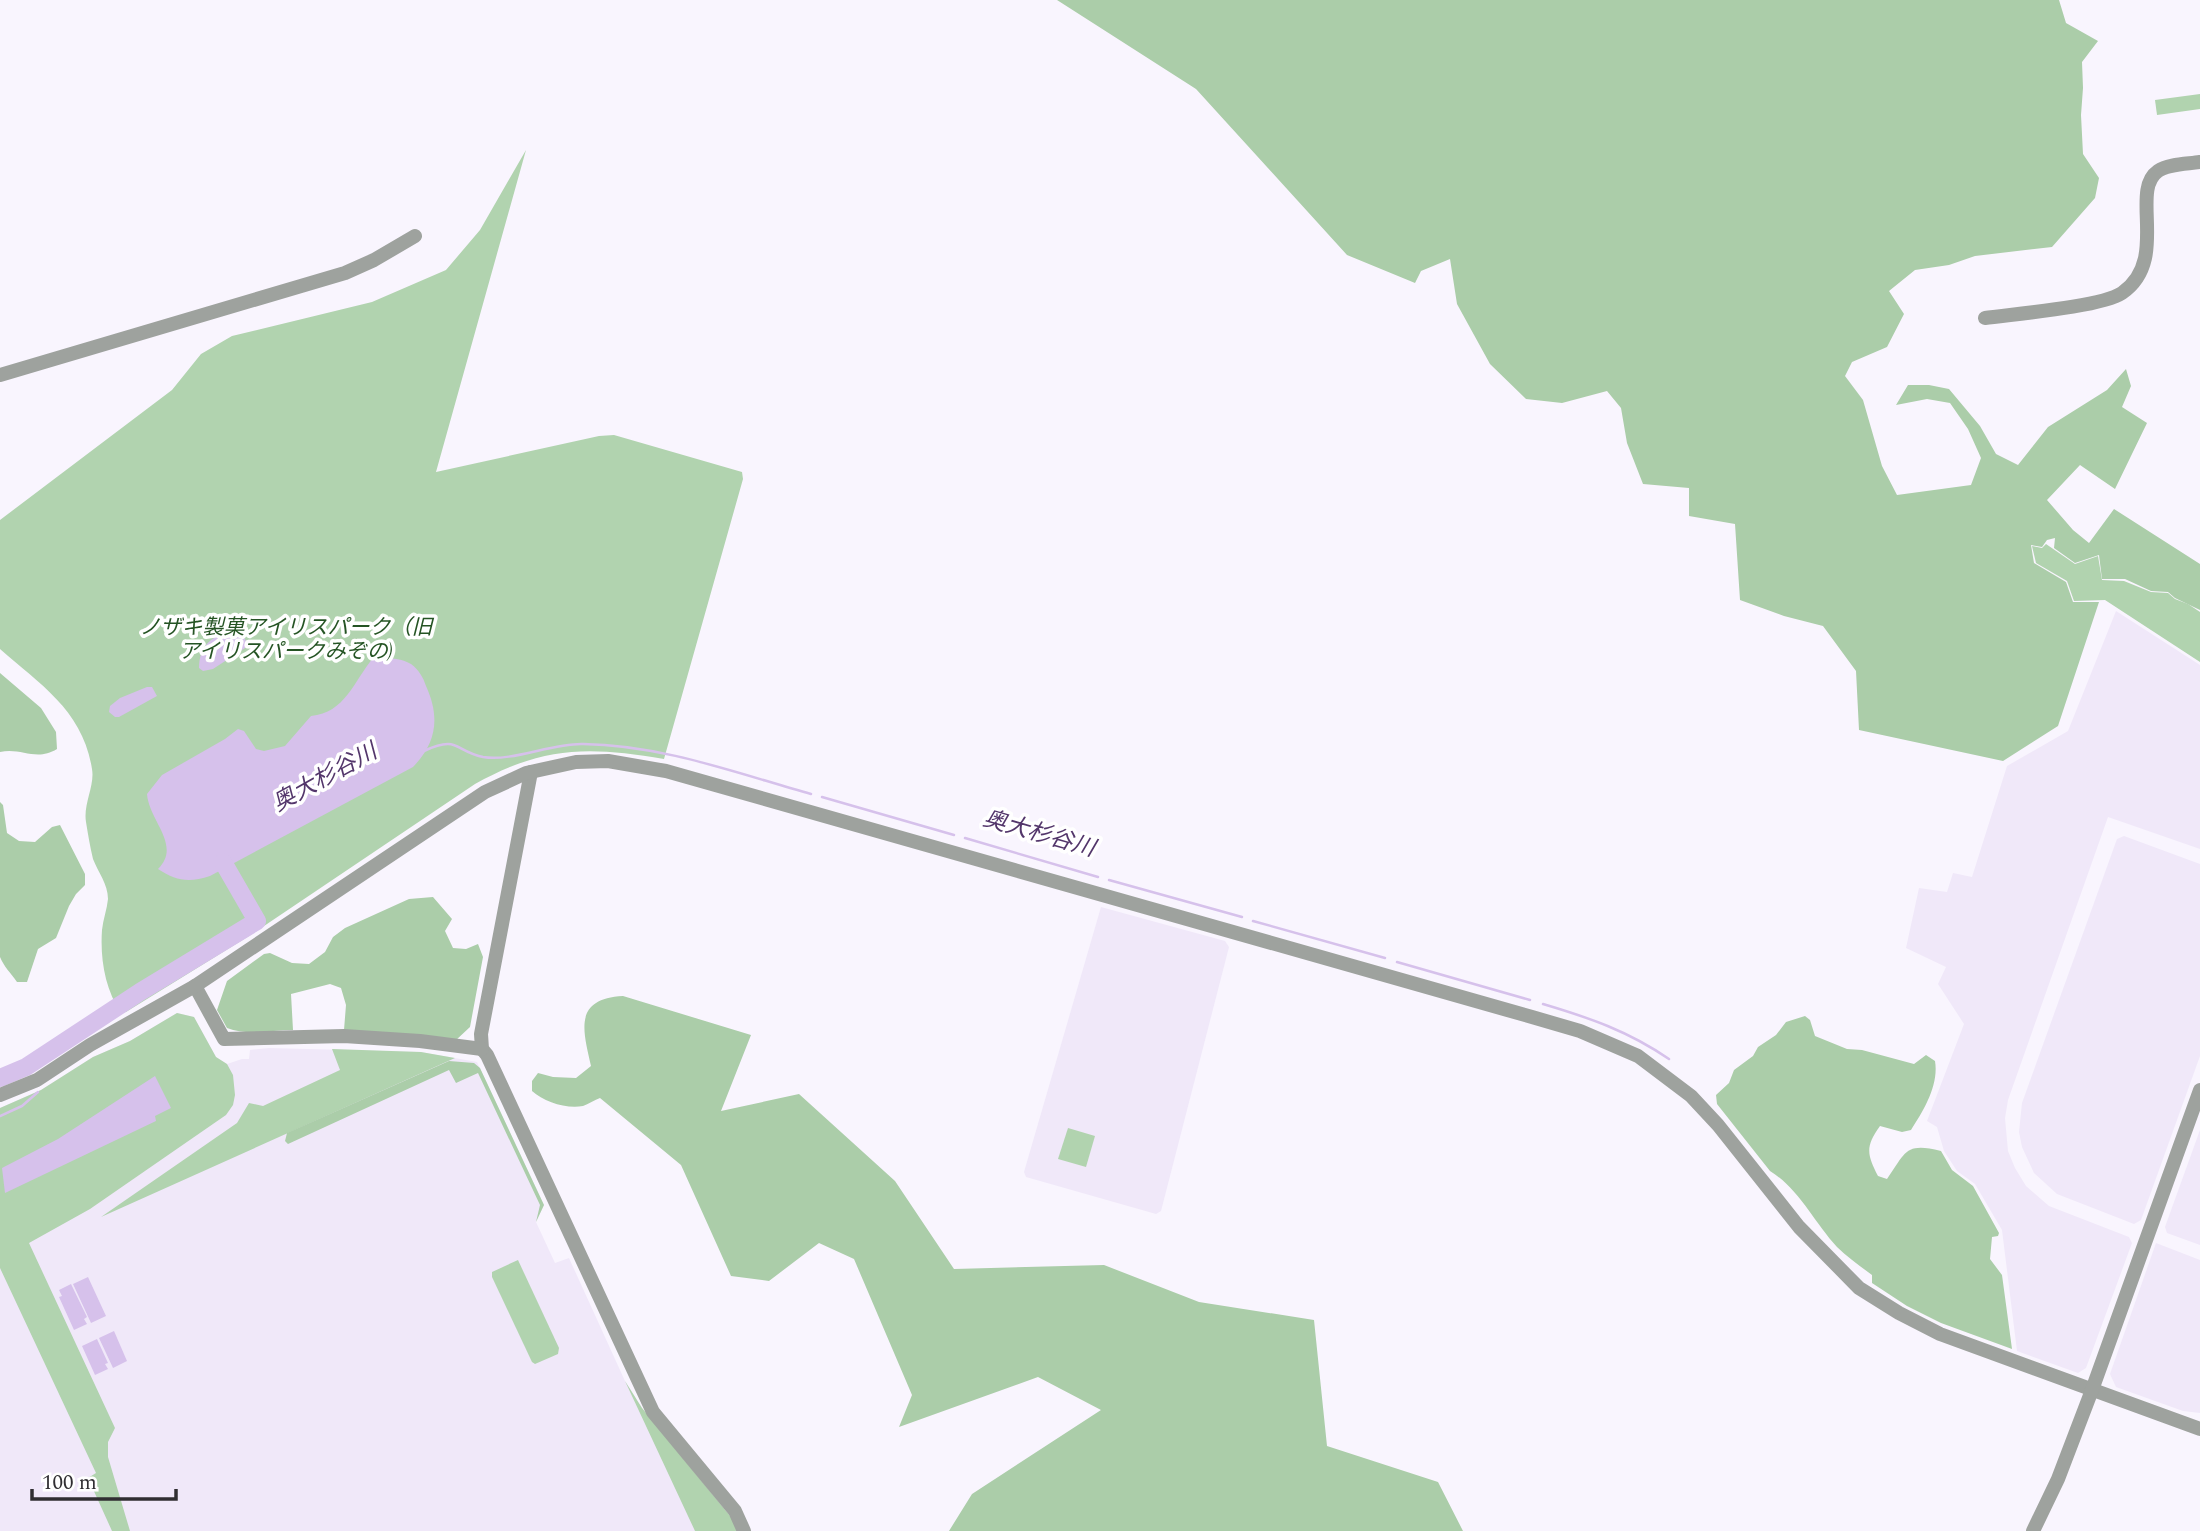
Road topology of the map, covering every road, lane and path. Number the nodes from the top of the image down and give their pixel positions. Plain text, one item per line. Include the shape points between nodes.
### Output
1 (2200, 162) edge
2 (415, 236) dead end
3 (1985, 318) dead end
4 (0, 375) edge
5 (531, 772) junction
6 (195, 986) junction
7 (482, 1049) junction
8 (2200, 1090) edge
9 (0, 1096) edge
10 (2092, 1390) junction
11 (2200, 1429) edge
12 (744, 1531) edge
13 (2033, 1531) edge

1 - 3 street via 2162,169 2150,180 2145,261 2122,293 2102,301
2 - 4 street via 345,274
5 - 6 street via 485,792
5 - 7 street via 481,1034
5 - 10 street via 590,761 666,771 1607,1042 1638,1056 1691,1096 1799,1227 1859,1288 1940,1334
6 - 7 street via 224,1039 344,1036
6 - 9 street via 37,1080
7 - 12 street via 653,1412 735,1511
8 - 10 street
10 - 11 street
10 - 13 street

